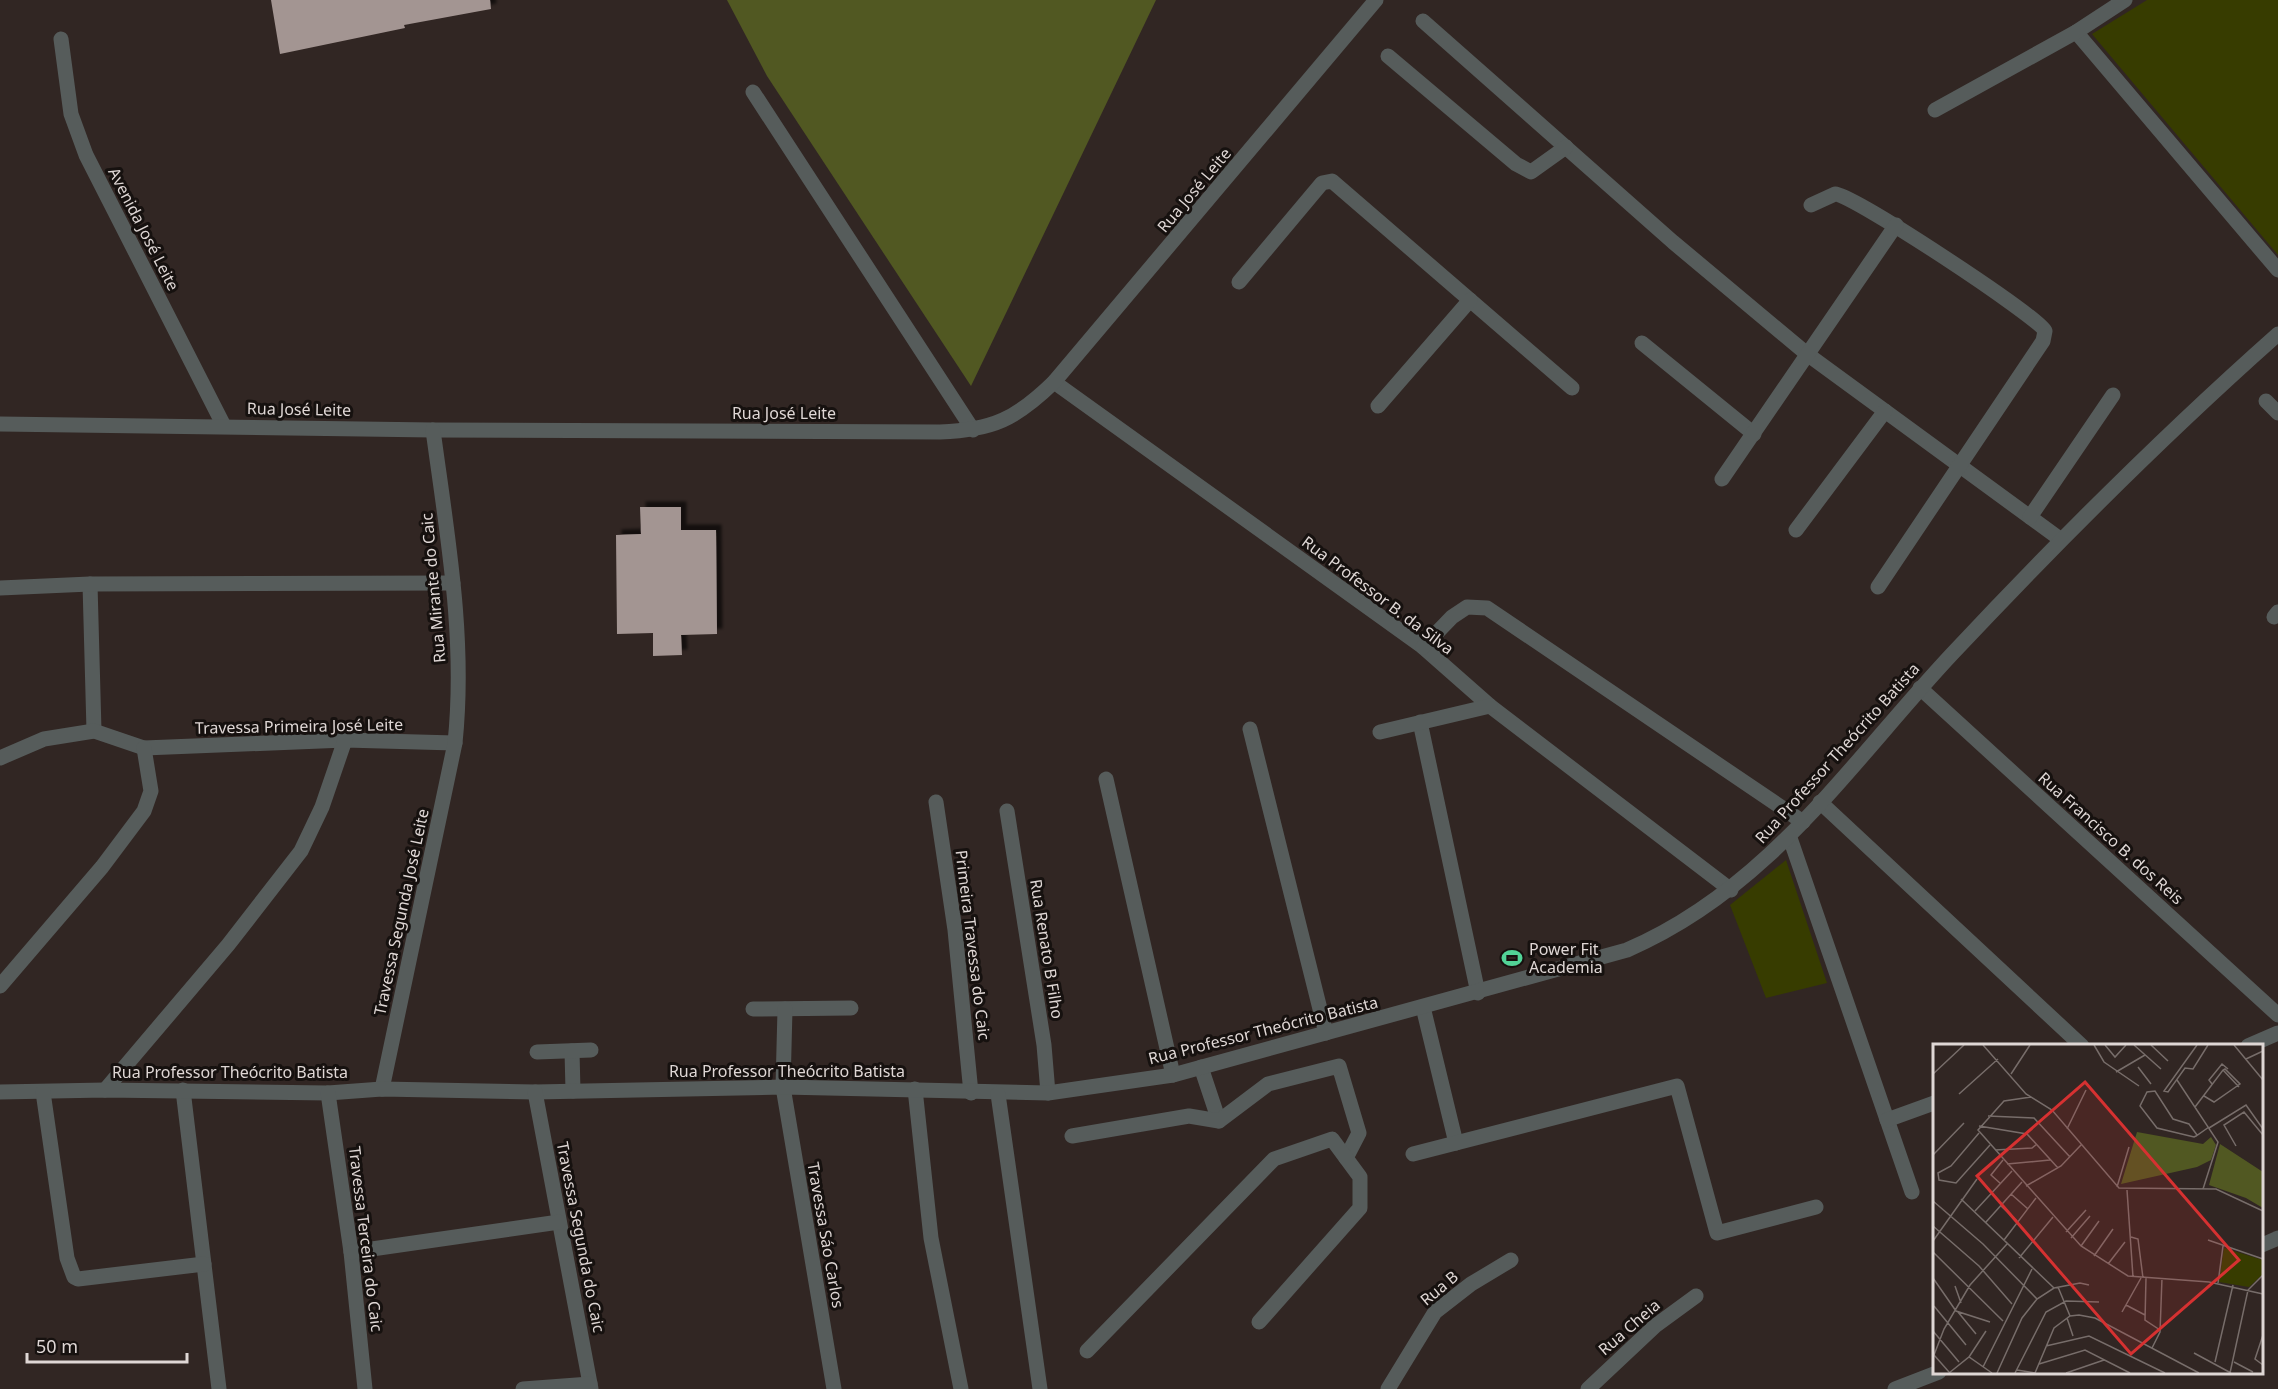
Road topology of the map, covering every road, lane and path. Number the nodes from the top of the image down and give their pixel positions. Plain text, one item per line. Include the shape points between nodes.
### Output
1 (1376, 0) edge
2 (2125, 0) edge
3 (1424, 21) dead end
4 (2076, 32) junction
5 (61, 39) dead end
6 (1388, 56) dead end
7 (753, 92) dead end
8 (1935, 110) dead end
9 (1566, 147) junction
10 (1811, 206) dead end
11 (1896, 225) junction
12 (2278, 270) edge
13 (1239, 282) dead end
14 (1470, 300) junction
15 (2278, 334) edge
16 (1642, 343) dead end
17 (1807, 354) junction
18 (1054, 382) junction
19 (1572, 387) dead end
20 (2113, 395) dead end
21 (2265, 401) dead end
22 (1378, 406) dead end
23 (1885, 411) junction
24 (2278, 413) edge
25 (0, 424) edge
26 (224, 426) junction
27 (433, 430) junction
28 (973, 430) junction
29 (1754, 434) junction
30 (1961, 466) junction
31 (1722, 479) dead end
32 (2030, 517) junction
33 (1796, 530) dead end
34 (2060, 539) junction
35 (453, 583) junction
36 (90, 584) junction
37 (1878, 587) dead end
38 (0, 588) edge
39 (1423, 647) junction
40 (1920, 688) junction
41 (1490, 706) junction
42 (1420, 722) junction
43 (1250, 729) dead end
44 (94, 731) junction
45 (1380, 732) dead end
46 (345, 740) junction
47 (455, 743) junction
48 (144, 748) junction
49 (0, 758) edge
50 (1106, 779) dead end
51 (936, 802) dead end
52 (1820, 802) junction
53 (1007, 811) dead end
54 (1803, 822) junction
55 (1790, 837) junction
56 (1731, 890) junction
57 (0, 986) edge
58 (1478, 993) junction
59 (1423, 1007) junction
60 (851, 1008) dead end
61 (753, 1009) dead end
62 (785, 1009) junction
63 (2278, 1015) edge
64 (1326, 1033) junction
65 (2278, 1033) edge
66 (2080, 1044) edge
67 (2253, 1044) edge
68 (591, 1050) dead end
69 (572, 1051) junction
70 (537, 1052) dead end
71 (1201, 1067) junction
72 (1173, 1075) junction
73 (783, 1087) junction
74 (382, 1089) junction
75 (915, 1089) junction
76 (105, 1090) junction
77 (183, 1090) junction
78 (573, 1091) junction
79 (0, 1092) edge
80 (43, 1092) junction
81 (535, 1092) junction
82 (328, 1093) junction
83 (971, 1093) junction
84 (1048, 1093) junction
85 (998, 1094) junction
86 (1933, 1104) edge
87 (1887, 1120) junction
88 (1220, 1121) junction
89 (1072, 1136) dead end
90 (1456, 1143) junction
91 (1413, 1154) dead end
92 (1346, 1158) junction
93 (1912, 1192) dead end
94 (1816, 1207) dead end
95 (559, 1222) junction
96 (2278, 1239) edge
97 (2263, 1245) edge
98 (351, 1252) junction
99 (1511, 1260) dead end
100 (204, 1264) junction
101 (1696, 1296) dead end
102 (1259, 1323) dead end
103 (1087, 1351) dead end
104 (1934, 1374) edge
105 (590, 1387) edge
106 (219, 1389) edge
107 (365, 1389) edge
108 (523, 1389) edge
109 (834, 1389) edge
110 (961, 1389) edge
111 (1040, 1389) edge
112 (1388, 1389) edge
113 (1588, 1389) edge
114 (1895, 1389) edge

1 - 18 street, Rua José Leite
2 - 4 street
3 - 9 street
4 - 8 street
4 - 12 street
5 - 26 street, Avenida José Leite via 71,114 86,155
6 - 9 street via 1516,164 1531,172
7 - 28 street
9 - 17 street
10 - 11 street via 1842,194
11 - 17 street
11 - 30 street via 2045,331 2043,341
13 - 14 street via 1327,180
14 - 19 street
14 - 22 street
15 - 34 street, Rua Professor Theócrito Batista
16 - 29 street
17 - 23 street
17 - 29 street
18 - 28 street, Rua José Leite via 1030,406
18 - 39 street, Rua Professor B. da Silva
20 - 32 street
21 - 24 street
23 - 30 street
23 - 33 street
25 - 26 street, Rua José Leite
26 - 27 street, Rua José Leite
27 - 28 street, Rua José Leite
27 - 35 street, Rua Mirante do Caic
29 - 31 street
30 - 32 street
30 - 37 street
32 - 34 street
34 - 40 street, Rua Professor Theócrito Batista
35 - 36 street
35 - 47 street, Rua Mirante do Caic via 459,659
36 - 38 street
36 - 44 street
39 - 41 street, Rua Professor B. da Silva
39 - 54 street via 1452,616 1467,608 1487,608
40 - 52 street, Rua Professor Theócrito Batista
40 - 63 street, Rua Francisco B. dos Reis
41 - 42 street
41 - 56 street, Rua Professor B. da Silva
42 - 45 street
42 - 58 street
43 - 64 street
44 - 48 street, Travessa Primeira José Leite
44 - 49 street, Travessa Primeira José Leite via 44,739
46 - 47 street, Travessa Primeira José Leite
46 - 48 street, Travessa Primeira José Leite
46 - 76 street via 322,807 301,851 228,945
47 - 74 street, Travessa Segunda José Leite
48 - 57 street via 151,791 144,811 102,867
50 - 72 street
51 - 83 street, Primeira Travessa do Caic via 955,930
52 - 54 street, Rua Professor Theócrito Batista
52 - 66 street
53 - 84 street, Rua Renato B Filho
54 - 55 street, Rua Professor Theócrito Batista
55 - 56 street, Rua Professor Theócrito Batista
55 - 87 street
56 - 58 street, Rua Professor Theócrito Batista via 1689,920 1627,950
58 - 59 street, Rua Professor Theócrito Batista
59 - 64 street, Rua Professor Theócrito Batista
59 - 90 street
60 - 62 street
61 - 62 street
62 - 73 street, Travessa Sáo Carlos
64 - 71 street, Rua Professor Theócrito Batista
65 - 67 street
68 - 69 street
69 - 70 street
69 - 78 street
71 - 72 street, Rua Professor Theócrito Batista
71 - 88 street
72 - 84 street, Rua Professor Theócrito Batista
73 - 75 street, Rua Professor Theócrito Batista
73 - 78 street, Rua Professor Theócrito Batista
73 - 109 street, Travessa Sáo Carlos
74 - 81 street, Rua Professor Theócrito Batista
74 - 82 street, Rua Professor Theócrito Batista
75 - 83 street, Rua Professor Theócrito Batista
75 - 110 street via 931,1239
76 - 77 street, Rua Professor Theócrito Batista
76 - 80 street, Rua Professor Theócrito Batista
77 - 82 street, Rua Professor Theócrito Batista
77 - 100 street
78 - 81 street, Rua Professor Theócrito Batista
79 - 80 street, Rua Professor Theócrito Batista
80 - 100 street via 67,1258 74,1277
81 - 95 street, Travessa Segunda do Caic
82 - 98 street, Travessa Terceira do Caic
83 - 85 street, Rua Professor Theócrito Batista
84 - 85 street, Rua Professor Theócrito Batista
85 - 111 street
86 - 87 street
87 - 93 street
88 - 89 street via 1190,1116
88 - 92 street via 1268,1084 1339,1066 1359,1133
90 - 91 street
90 - 94 street via 1677,1086 1717,1233
92 - 102 street via 1360,1177 1360,1208
92 - 103 street via 1332,1139 1274,1159
95 - 98 street
95 - 105 street, Travessa Segunda do Caic
96 - 97 street
98 - 107 street, Travessa Terceira do Caic
99 - 112 street, Rua B via 1435,1312
100 - 106 street
101 - 113 street, Rua Cheia via 1655,1326
104 - 114 street
105 - 108 street

